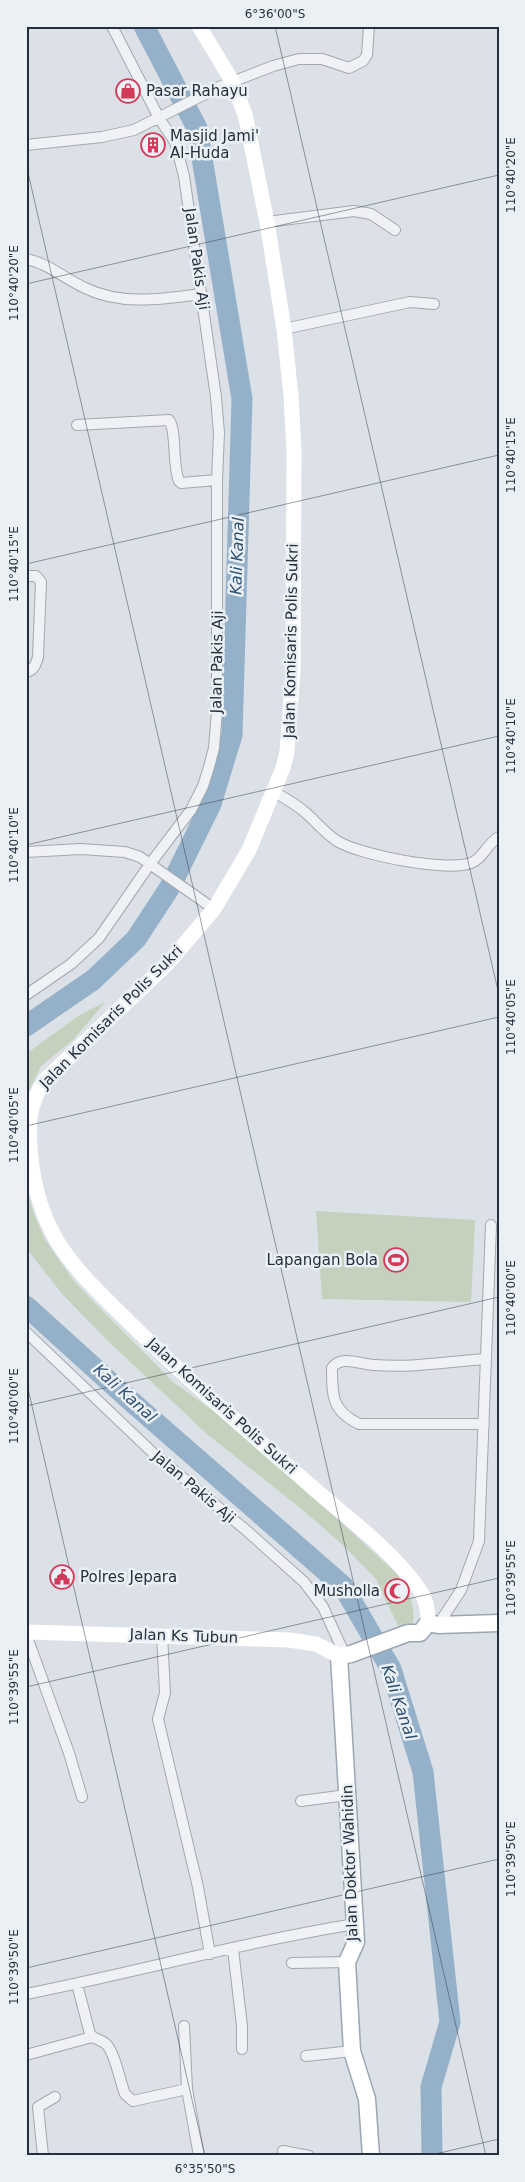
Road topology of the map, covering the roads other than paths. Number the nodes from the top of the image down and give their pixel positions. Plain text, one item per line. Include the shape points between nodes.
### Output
1 (112, 26) edge
2 (199, 26) edge
3 (369, 26) edge
4 (225, 84) junction
5 (162, 116) junction
6 (26, 145) edge
7 (267, 222) junction
8 (395, 230) dead end
9 (26, 259) edge
10 (202, 294) junction
11 (434, 304) dead end
12 (284, 329) junction
13 (77, 425) dead end
14 (217, 480) junction
15 (26, 576) edge
16 (26, 672) edge
17 (274, 792) junction
18 (499, 837) edge
19 (26, 852) edge
20 (150, 864) junction
21 (209, 906) junction
22 (26, 996) edge
23 (490, 1225) dead end
24 (26, 1332) edge
25 (484, 1359) junction
26 (484, 1424) junction
27 (499, 1623) edge
28 (433, 1624) junction
29 (26, 1633) edge
30 (162, 1635) junction
31 (345, 1655) junction
32 (347, 1795) junction
33 (82, 1797) dead end
34 (301, 1801) dead end
35 (355, 1924) junction
36 (233, 1949) junction
37 (210, 1954) junction
38 (292, 1962) dead end
39 (347, 1962) junction
40 (77, 1984) junction
41 (26, 1994) edge
42 (184, 2026) dead end
43 (92, 2037) junction
44 (242, 2049) dead end
45 (352, 2051) junction
46 (26, 2055) edge
47 (306, 2056) dead end
48 (187, 2089) junction
49 (56, 2097) dead end
50 (283, 2151) dead end
51 (44, 2156) edge
52 (199, 2156) edge
53 (309, 2156) edge
54 (371, 2156) edge

1 - 5 street, Jalan Pakis Aji
2 - 4 main road, Jalan Komisaris Polis Sukri
3 - 4 street via 367,55 356,66 349,68 322,59 299,59
4 - 5 street
4 - 7 main road, Jalan Komisaris Polis Sukri via 247,123
5 - 6 street via 116,135
5 - 10 street, Jalan Pakis Aji via 180,157
7 - 8 street via 354,211 371,214
7 - 12 main road, Jalan Komisaris Polis Sukri
9 - 10 street via 107,296 144,301
10 - 14 street, Jalan Pakis Aji via 219,433
11 - 12 street via 410,302
12 - 17 main road, Jalan Komisaris Polis Sukri via 294,451 293,671 287,752
13 - 14 street via 169,420 178,481
14 - 20 street, Jalan Pakis Aji via 217,711 214,748 203,786 190,810
15 - 16 street via 36,576 40,582 38,657 35,666
17 - 18 street via 305,812 339,842 368,853 426,864 470,864
17 - 21 main road, Jalan Komisaris Polis Sukri via 249,850
19 - 20 street via 108,850 140,857
20 - 21 street
20 - 22 street, Jalan Pakis Aji via 99,938 71,964
21 - 28 main road, Jalan Komisaris Polis Sukri via 170,962 36,1092 29,1126 38,1201 57,1241 84,1277 184,1376 396,1561 423,1595
23 - 25 street
24 - 31 street, Jalan Pakis Aji via 152,1452 304,1582 323,1607
25 - 26 street
25 - 26 street via 378,1366 346,1361 338,1362 332,1368 336,1404 347,1418 359,1424
26 - 28 street via 479,1541 461,1590
27 - 28 main road
28 - 31 main road via 420,1633 408,1633
29 - 30 main road, Jalan Ks Tubun
29 - 33 street
30 - 31 main road, Jalan Ks Tubun via 289,1640 316,1644
30 - 37 street via 165,1693 158,1719 198,1887
31 - 32 main road, Jalan Doktor Wahidin
32 - 34 street
32 - 35 main road, Jalan Doktor Wahidin
35 - 36 street via 301,1932
35 - 39 main road, Jalan Doktor Wahidin via 356,1942
36 - 37 street
36 - 44 street
37 - 40 street
38 - 39 street
39 - 45 main road, Jalan Doktor Wahidin
40 - 41 street
40 - 43 street
42 - 48 street
43 - 46 street
43 - 48 street via 102,2040 109,2048 130,2100
45 - 47 street
45 - 54 main road, Jalan Doktor Wahidin via 367,2099
48 - 52 street
49 - 51 street via 38,2107
50 - 53 street

